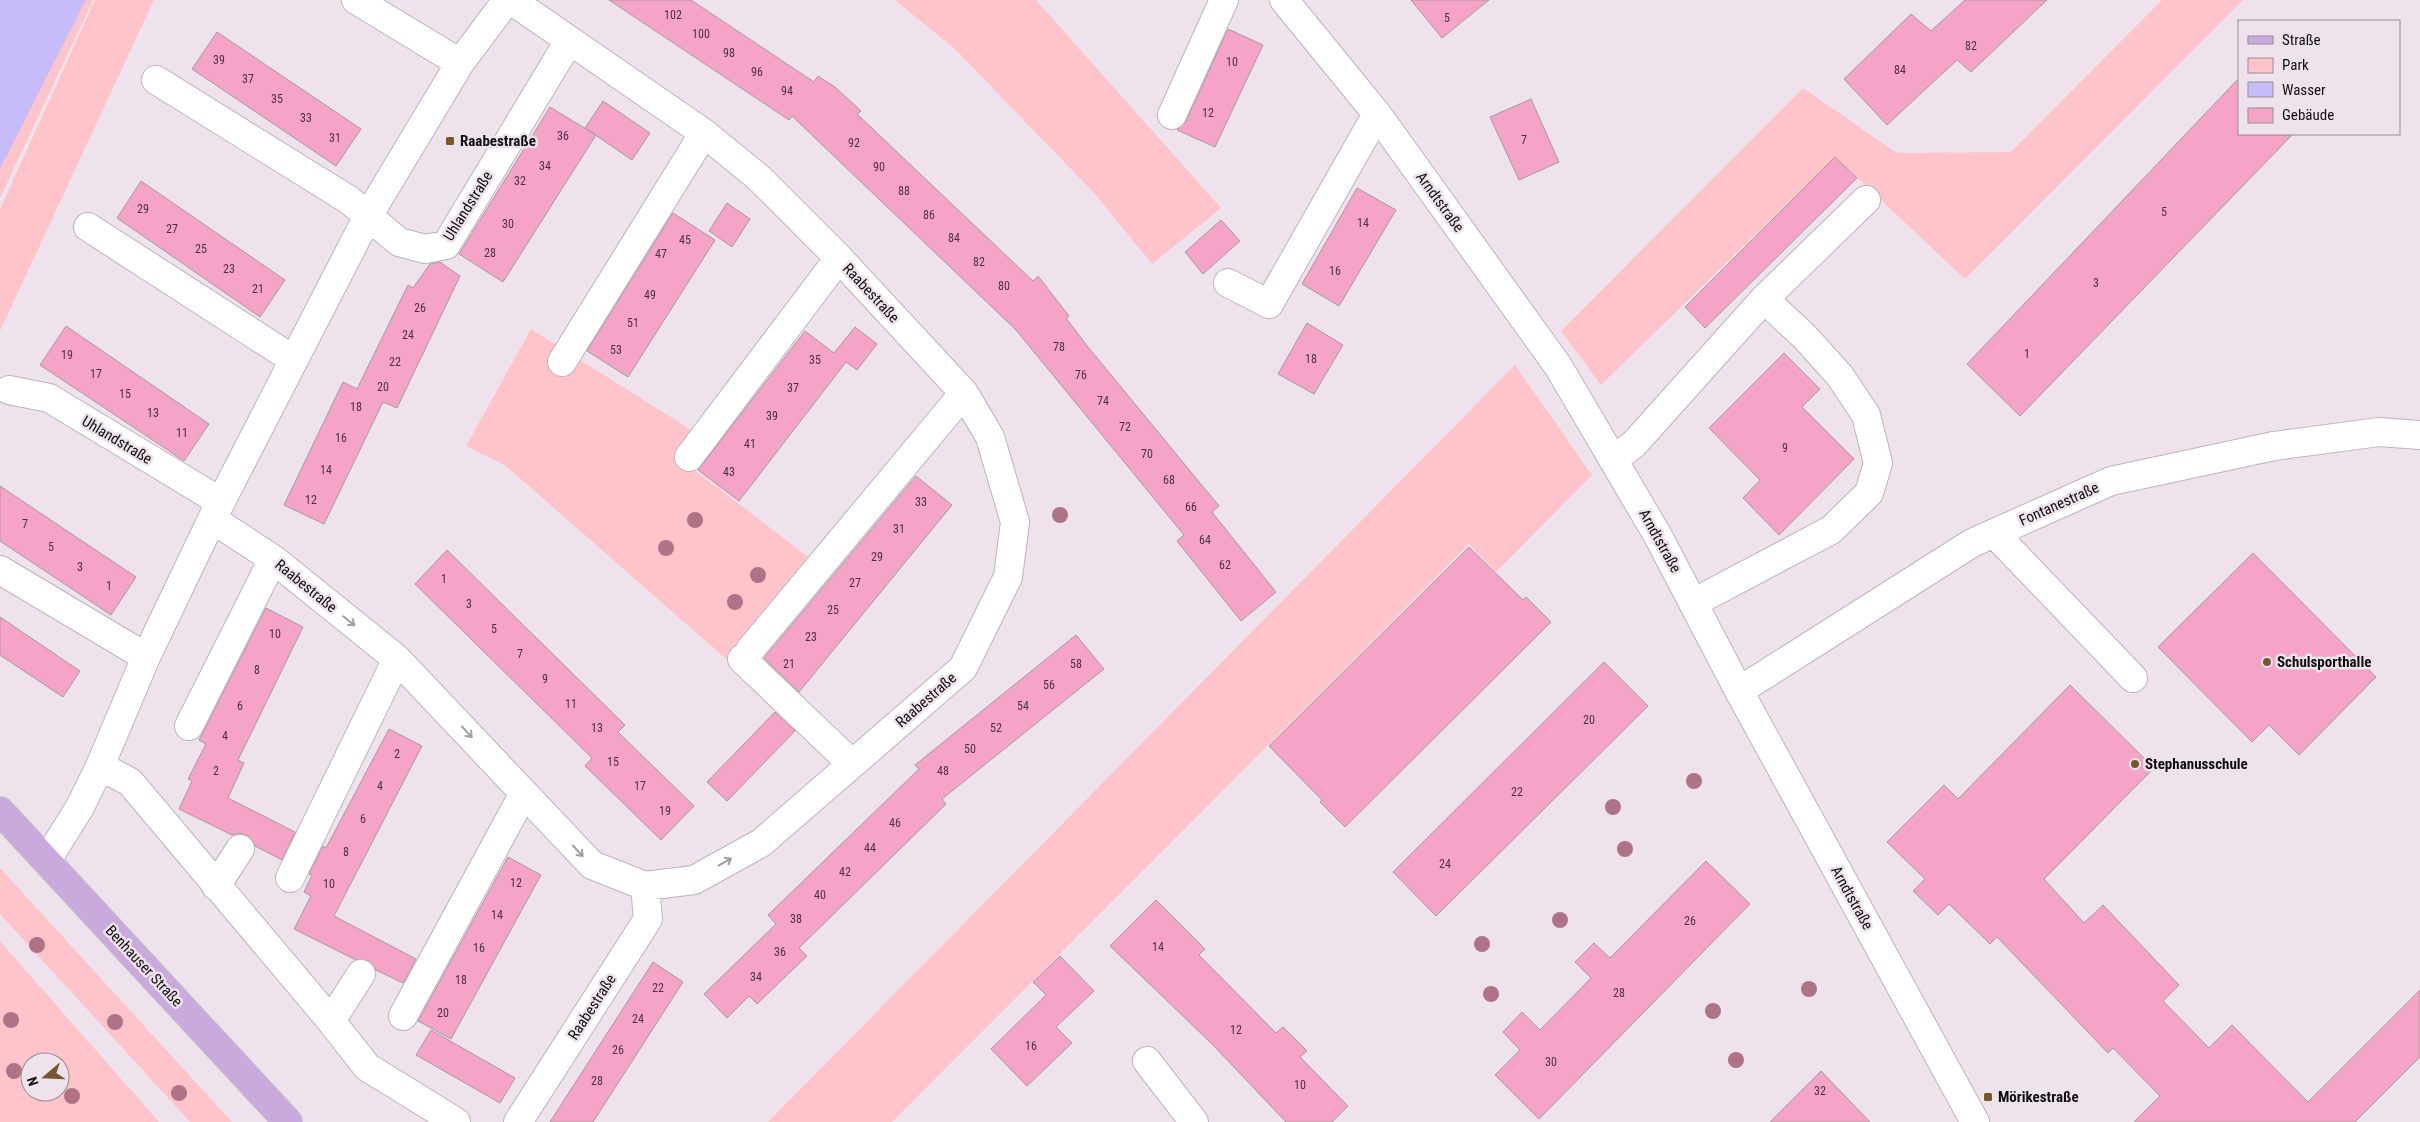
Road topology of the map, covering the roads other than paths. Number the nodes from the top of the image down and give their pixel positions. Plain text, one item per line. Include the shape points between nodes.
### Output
1 (356, 0) edge
2 (507, 0) edge
3 (511, 0) edge
4 (1224, 0) edge
5 (1284, 0) edge
6 (569, 41) junction
7 (460, 63) junction
8 (156, 80) dead end
9 (1377, 114) junction
10 (1172, 115) dead end
11 (704, 133) junction
12 (1866, 200) dead end
13 (368, 216) junction
14 (88, 227) dead end
15 (840, 258) junction
16 (1228, 283) dead end
17 (1764, 299) junction
18 (294, 360) junction
19 (562, 362) dead end
20 (9, 390) dead end
21 (964, 393) junction
22 (2420, 435) edge
23 (689, 457) dead end
24 (1614, 460) junction
25 (216, 511) junction
26 (1994, 533) junction
27 (273, 559) junction
28 (0, 570) edge
29 (1693, 603) junction
30 (146, 658) junction
31 (397, 659) junction
32 (2133, 678) dead end
33 (1739, 691) junction
34 (189, 726) dead end
35 (852, 764) junction
36 (100, 766) junction
37 (524, 793) junction
38 (0, 811) edge
39 (240, 849) dead end
40 (47, 860) junction
41 (290, 878) dead end
42 (216, 886) junction
43 (645, 886) junction
44 (361, 974) dead end
45 (403, 1016) dead end
46 (331, 1021) junction
47 (1147, 1061) dead end
48 (288, 1122) edge
49 (456, 1122) edge
50 (518, 1122) edge
51 (1194, 1122) edge
52 (1975, 1122) edge

1 - 7 street
2 - 7 street
3 - 6 street, Raabestraße
4 - 10 street
5 - 9 street, Arndtstraße
6 - 11 street, Raabestraße
6 - 13 street, Uhlandstraße via 446,245 425,249 399,242
7 - 13 street
8 - 13 street, Uhlandstraße via 349,200
9 - 16 street via 1269,304
9 - 24 street, Arndtstraße via 1558,366
11 - 15 street, Raabestraße via 758,178
11 - 19 street
12 - 17 street
13 - 18 street
14 - 18 street
15 - 21 street, Raabestraße
15 - 23 street, Raabestraße
17 - 24 street via 1634,444
17 - 29 street via 1840,376 1866,415 1878,463 1869,493 1831,530
18 - 25 street
20 - 25 street, Uhlandstraße via 49,398
21 - 35 street, Raabestraße via 990,437 1015,522 1008,578 963,668
21 - 35 street via 746,655
22 - 26 street, Fontanestraße via 2379,432 2274,446 2110,481
24 - 29 street, Arndtstraße
25 - 27 street, Raabestraße
25 - 30 street
26 - 32 street
26 - 33 street, Fontanestraße via 1972,543
27 -> 31 street, Raabestraße
27 - 34 street
28 - 30 street
29 - 33 street, Arndtstraße
30 - 36 street
31 -> 37 street, Raabestraße
31 - 41 street
33 - 52 street, Arndtstraße
43 -> 35 street, Raabestraße via 694,880 761,843
36 - 40 street via 80,807
36 - 42 street via 130,782
37 -> 43 street, Raabestraße via 592,865
37 - 45 street
38 - 40 main road, Benhauser Straße
39 - 42 street
40 - 48 main road, Benhauser Straße
42 - 46 street
43 - 50 street, Raabestraße via 648,919
44 - 46 street
46 - 49 street via 367,1067
47 - 51 street

